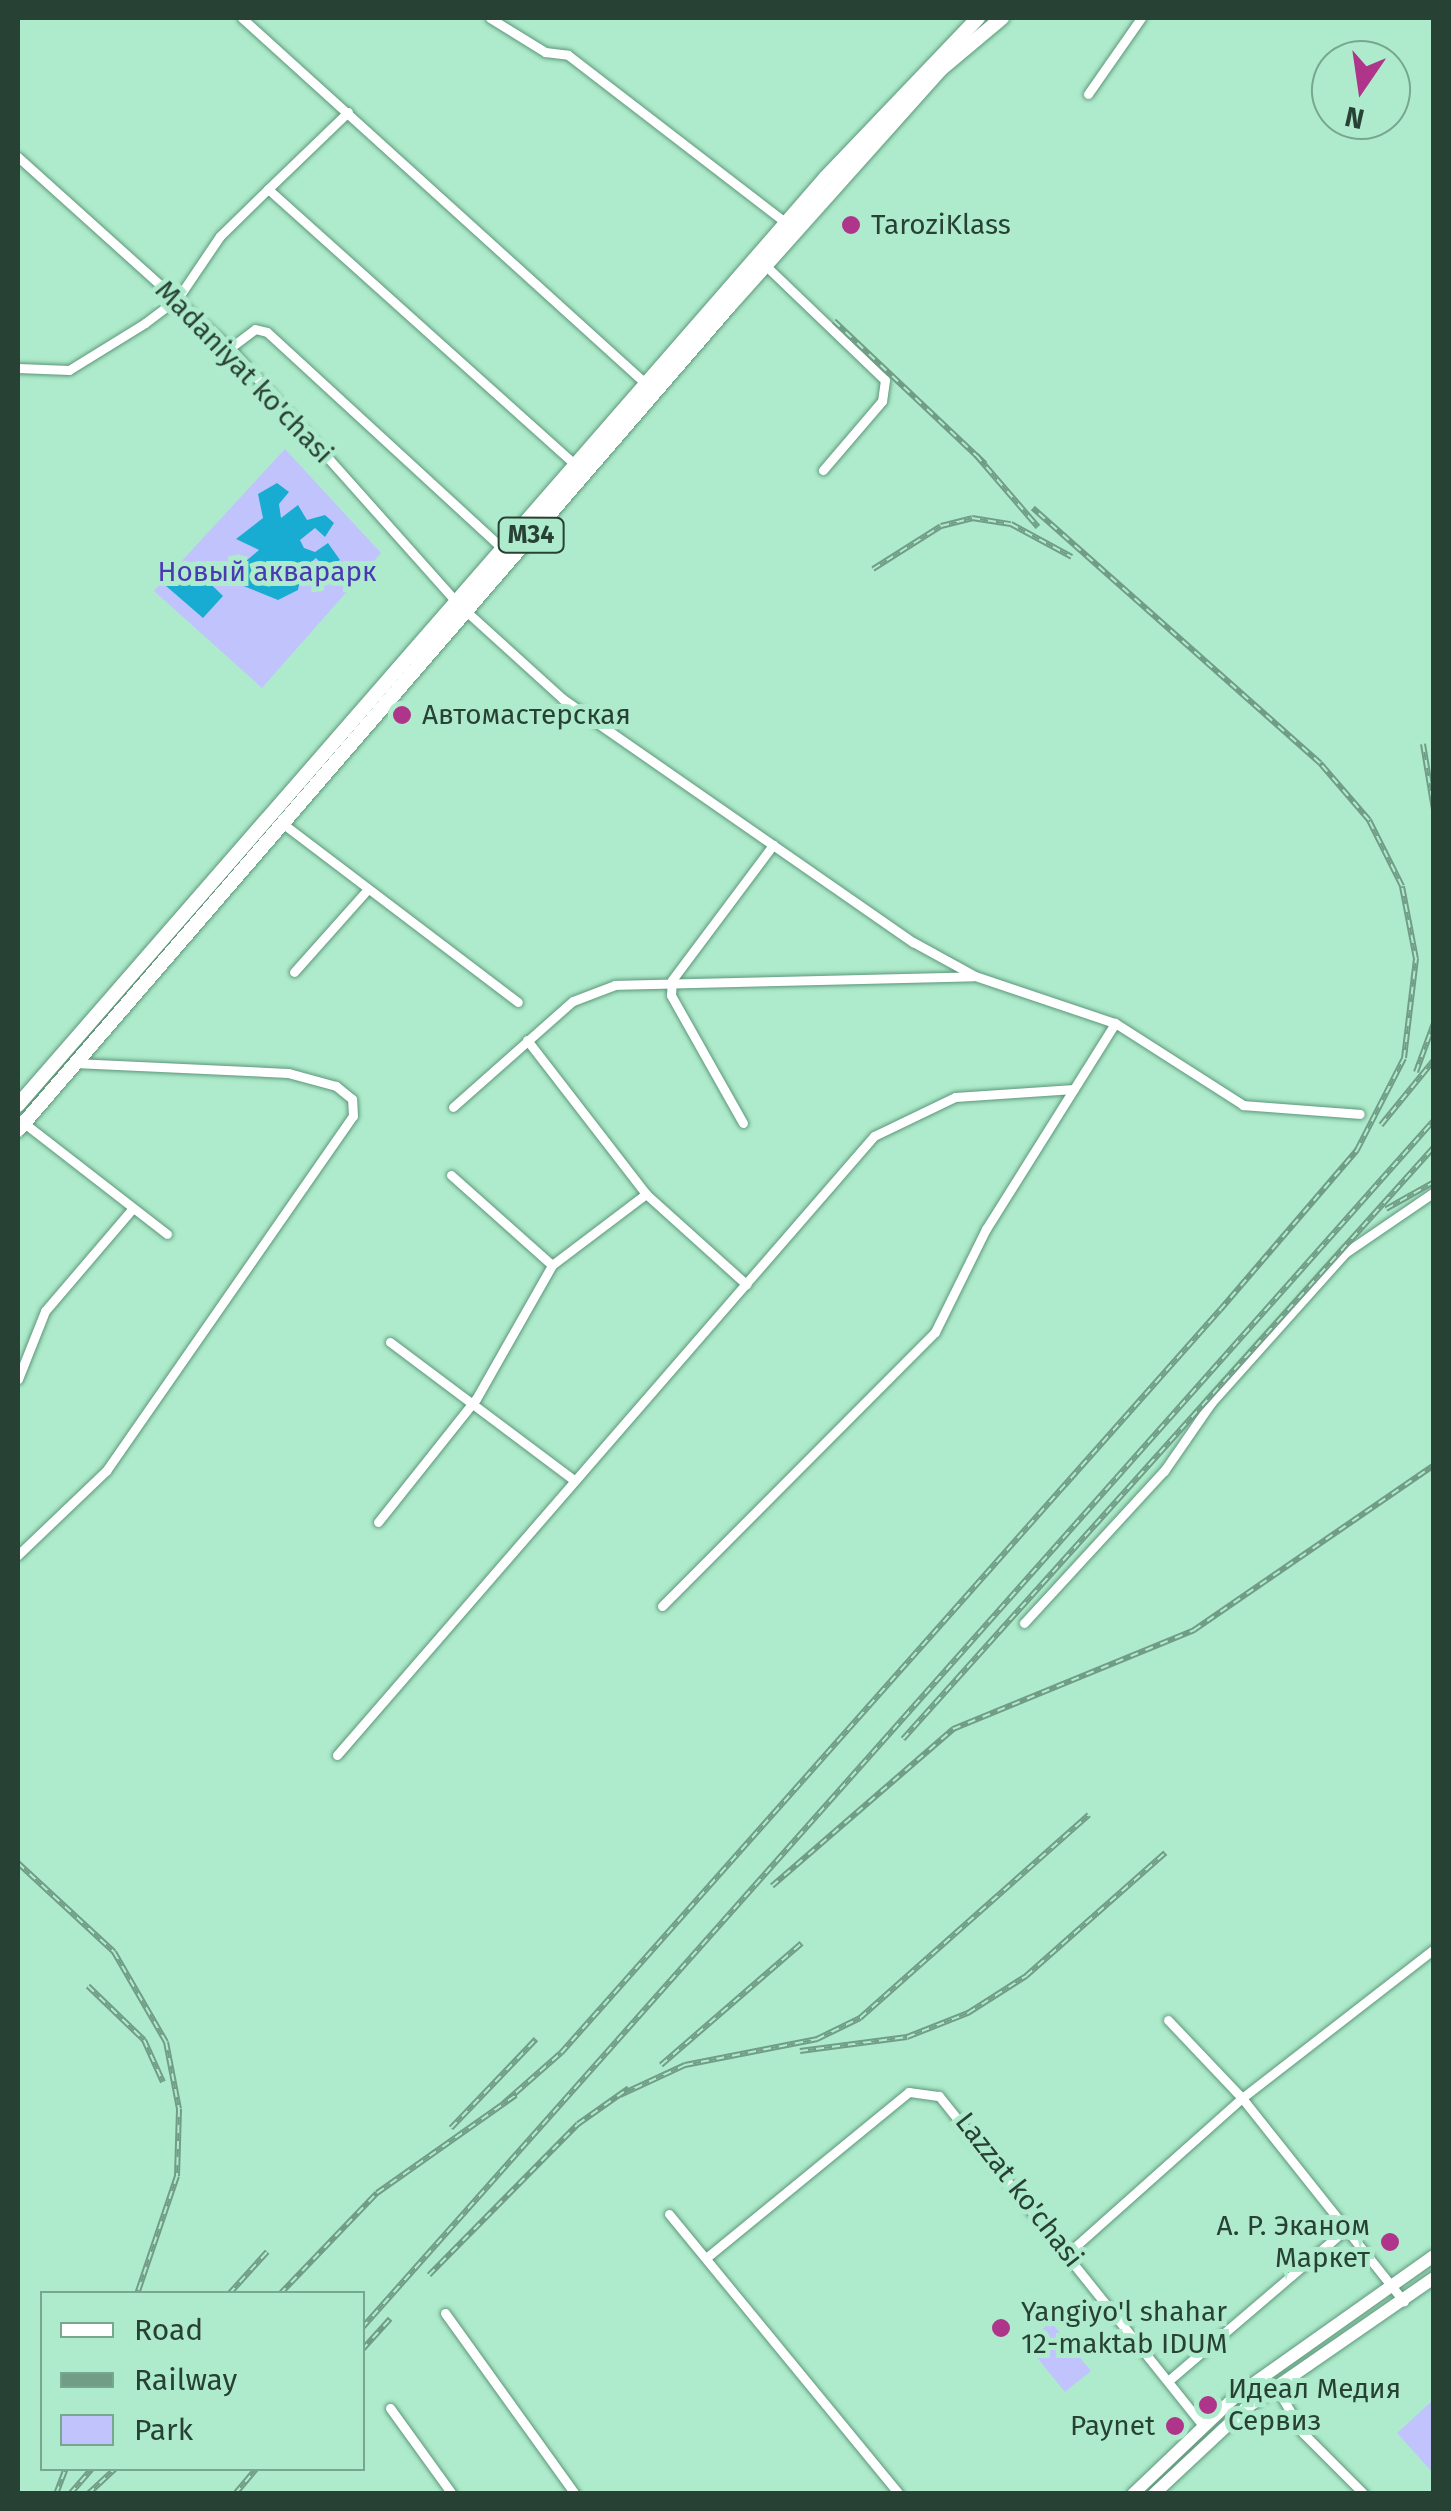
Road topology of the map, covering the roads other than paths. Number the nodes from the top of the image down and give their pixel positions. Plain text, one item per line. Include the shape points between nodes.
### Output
1 (242, 18) edge
2 (490, 18) edge
3 (978, 18) edge
4 (1002, 18) edge
5 (1141, 18) edge
6 (1088, 94) dead end
7 (348, 112) junction
8 (18, 158) edge
9 (268, 188) junction
10 (786, 223) junction
11 (765, 265) junction
12 (178, 298) junction
13 (230, 348) junction
14 (18, 368) edge
15 (645, 383) junction
16 (574, 464) junction
17 (823, 470) dead end
18 (502, 548) junction
19 (461, 607) junction
20 (282, 823) junction
21 (773, 845) junction
22 (368, 889) junction
23 (294, 972) dead end
24 (975, 976) junction
25 (672, 980) junction
26 (518, 1002) dead end
27 (1116, 1023) junction
28 (527, 1040) junction
29 (72, 1064) junction
30 (1074, 1089) junction
31 (18, 1105) edge
32 (453, 1107) dead end
33 (1360, 1114) dead end
34 (743, 1123) dead end
35 (21, 1127) edge
36 (451, 1175) dead end
37 (1434, 1192) edge
38 (646, 1194) junction
39 (133, 1208) junction
40 (167, 1234) dead end
41 (552, 1265) junction
42 (746, 1284) junction
43 (390, 1342) dead end
44 (18, 1379) edge
45 (476, 1399) junction
46 (576, 1481) junction
47 (378, 1522) dead end
48 (18, 1555) edge
49 (662, 1606) dead end
50 (1024, 1623) dead end
51 (337, 1755) dead end
52 (1434, 1949) edge
53 (1168, 2020) dead end
54 (1242, 2098) junction
55 (669, 2214) dead end
56 (1346, 2229) junction
57 (1068, 2253) junction
58 (1434, 2256) edge
59 (706, 2258) junction
60 (1434, 2278) edge
61 (1394, 2289) junction
62 (1404, 2302) junction
63 (445, 2313) dead end
64 (1168, 2381) junction
65 (1278, 2389) junction
66 (390, 2408) dead end
67 (1202, 2424) junction
68 (452, 2494) edge
69 (575, 2494) edge
70 (899, 2494) edge
71 (1134, 2494) edge
72 (1154, 2494) edge
73 (1364, 2494) edge

1 - 7 street
2 - 10 street via 545,52 568,54
3 - 10 main road, M34
4 - 11 main road, M34 via 956,54
5 - 6 street
7 - 9 street
7 - 15 street
8 - 12 street, Madaniyat ko'chasi
9 - 12 street via 220,236
9 - 16 street
10 - 15 main road, M34
11 - 17 street via 885,380 882,401
11 - 19 main road, M34
12 - 13 street, Madaniyat ko'chasi
12 - 14 street via 69,370
13 - 18 street via 255,329 268,332
13 - 19 street, Madaniyat ko'chasi
15 - 16 main road, M34
16 - 18 main road, M34
18 - 19 main road, M34
19 - 20 main road, M34
19 - 21 street, Madaniyat ko'chasi via 563,699
19 - 31 main road, M34
20 - 22 street
20 - 29 main road, M34
21 - 24 street, Madaniyat ko'chasi
21 - 25 street
22 - 23 street
22 - 26 street
24 - 25 street
24 - 27 street
25 - 28 street via 615,986 574,1000
25 - 34 street via 671,996
27 - 30 street
27 - 33 street via 1243,1104
28 - 32 street
28 - 38 street
29 - 35 main road, M34
29 - 48 street via 288,1073 336,1086 352,1100 353,1116 106,1471
30 - 42 street via 955,1097 874,1136
30 - 49 street via 986,1229 935,1332
35 - 39 street
36 - 41 street
37 - 50 street via 1345,1252 1211,1403 1164,1471
38 - 41 street
38 - 42 street
39 - 40 street
39 - 44 street via 45,1312
41 - 45 street
42 - 46 street
43 - 45 street
45 - 46 street
45 - 47 street
46 - 51 street
52 - 54 street
53 - 54 street
54 - 56 street
54 - 57 street
55 - 59 street
56 - 61 street
56 - 64 street
57 - 59 street, Lazzat ko'chasi via 954,2107 924,2091 908,2092
57 - 64 street, Lazzat ko'chasi
58 - 61 main road
59 - 70 street
60 - 62 main road
61 - 62 street
61 - 67 main road
62 - 65 main road
63 - 69 street
64 - 67 street, Lazzat ko'chasi
65 - 72 main road via 1214,2433
65 - 73 street via 1303,2433
66 - 68 street
67 - 71 main road

